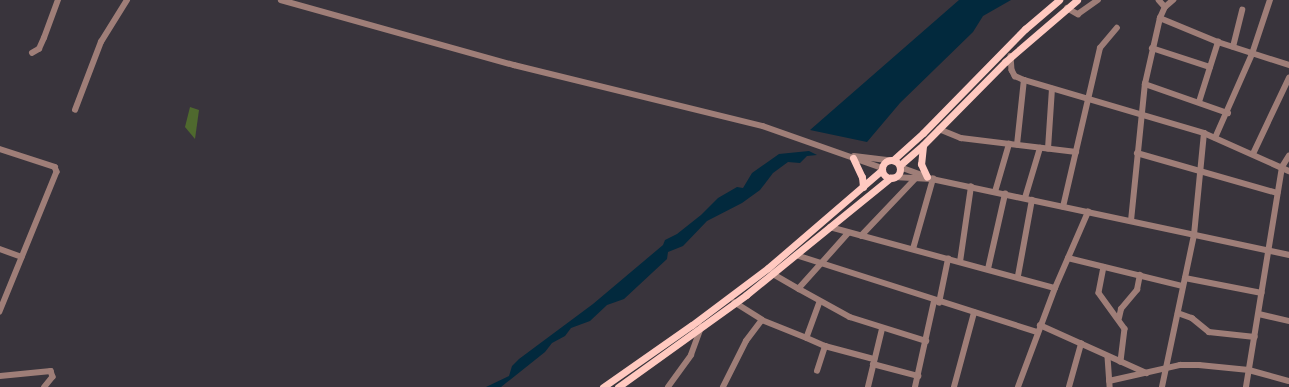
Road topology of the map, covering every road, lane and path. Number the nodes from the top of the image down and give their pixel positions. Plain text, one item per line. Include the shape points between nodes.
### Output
1 (58, 0) edge
2 (127, 0) edge
3 (280, 0) edge
4 (1059, 0) edge
5 (1077, 0) edge
6 (1098, 0) edge
7 (1159, 0) edge
8 (1173, 0) edge
9 (1270, 0) edge
10 (1067, 8) junction
11 (1165, 8) junction
12 (1242, 10) dead end
13 (1160, 18) junction
14 (1117, 28) dead end
15 (1218, 42) junction
16 (1233, 47) junction
17 (1152, 48) junction
18 (32, 53) dead end
19 (1252, 54) junction
20 (1011, 56) junction
21 (1289, 65) edge
22 (1210, 67) junction
23 (1289, 78) edge
24 (1024, 80) junction
25 (1145, 84) junction
26 (1052, 89) junction
27 (1089, 99) junction
28 (1199, 102) junction
29 (75, 110) dead end
30 (1228, 112) junction
31 (1141, 114) junction
32 (939, 129) junction
33 (1204, 133) junction
34 (1215, 138) junction
35 (1009, 144) junction
36 (923, 145) junction
37 (1017, 145) junction
38 (1040, 148) junction
39 (0, 149) edge
40 (1048, 149) junction
41 (1076, 152) junction
42 (1137, 153) junction
43 (1253, 154) junction
44 (1289, 156) edge
45 (851, 157) junction
46 (891, 160) junction
47 (900, 166) junction
48 (1282, 167) junction
49 (882, 169) junction
50 (1199, 171) junction
51 (1289, 171) edge
52 (892, 178) junction
53 (916, 178) junction
54 (931, 178) junction
55 (863, 187) junction
56 (971, 187) junction
57 (995, 192) junction
58 (1277, 193) junction
59 (1005, 194) junction
60 (1024, 198) junction
61 (1032, 200) junction
62 (1063, 207) junction
63 (1088, 212) junction
64 (1131, 221) junction
65 (830, 227) junction
66 (849, 233) junction
67 (1194, 235) junction
68 (861, 236) junction
69 (0, 249) edge
70 (912, 249) junction
71 (1268, 250) junction
72 (796, 255) junction
73 (1289, 255) edge
74 (22, 256) junction
75 (1068, 258) junction
76 (948, 259) junction
77 (960, 262) junction
78 (822, 265) junction
79 (1104, 267) junction
80 (988, 269) junction
81 (773, 274) junction
82 (1140, 275) junction
83 (1018, 276) junction
84 (1185, 278) junction
85 (1183, 286) junction
86 (1055, 288) junction
87 (799, 289) junction
88 (1262, 293) junction
89 (820, 302) junction
90 (936, 302) junction
91 (735, 303) junction
92 (0, 312) edge
93 (974, 313) junction
94 (1178, 313) junction
95 (1259, 314) junction
96 (1119, 318) junction
97 (762, 320) junction
98 (1289, 321) edge
99 (1040, 325) junction
100 (701, 327) junction
101 (882, 328) junction
102 (1038, 332) junction
103 (1255, 337) junction
104 (807, 338) junction
105 (926, 341) junction
106 (1081, 344) junction
107 (826, 346) junction
108 (1108, 357) junction
109 (873, 361) junction
110 (1121, 362) junction
111 (1166, 368) junction
112 (1249, 370) junction
113 (818, 371) dead end
114 (1147, 373) junction
115 (0, 376) edge
116 (918, 376) junction
117 (1289, 380) edge
118 (1109, 384) edge
119 (45, 387) edge
120 (603, 387) edge
121 (618, 387) edge
122 (668, 387) edge
123 (724, 387) edge
124 (868, 387) edge
125 (915, 387) edge
126 (954, 387) edge
127 (1018, 387) edge
128 (1069, 387) edge
129 (1162, 387) edge
130 (1246, 387) edge

1 - 18 street via 44,38
2 - 29 street via 101,42
3 - 45 street via 514,65 764,126
4 - 46 main road via 1025,29 923,133
5 - 10 main road
6 - 10 street via 1078,14
7 - 11 street
8 - 11 street
9 - 19 street
10 - 20 main road
11 - 13 street
12 - 16 street
13 - 15 street
13 - 17 street
14 - 27 street via 1100,48
15 - 16 street
15 - 22 street
16 - 19 street
17 - 22 street
17 - 25 street
19 - 21 street
19 - 30 street
20 - 24 street via 1015,76
20 - 32 main road
22 - 28 street
23 - 43 street
24 - 26 street
24 - 37 street
25 - 28 street
25 - 31 street
26 - 27 street
26 - 40 street
27 - 31 street
27 - 41 street
28 - 30 street
30 - 34 street
31 - 33 street
31 - 42 street
32 - 35 street via 961,138
32 - 36 main road
33 - 34 street
33 - 50 street
34 - 43 street
35 - 37 street
35 - 57 street
36 - 47 main road
36 - 54 main road via 921,164
37 - 38 street
38 - 40 street
38 - 60 street
39 - 74 street via 57,170
40 - 41 street
41 - 62 street
42 - 50 street
42 - 64 street
43 - 48 street
44 - 48 street
45 - 46 street
45 - 49 street
45 - 55 main road via 862,176
46 - 47 main road
46 - 49 main road
47 - 52 main road via 899,174
47 - 54 street
48 - 51 street
48 - 58 street
49 - 52 main road
49 - 55 main road
50 - 58 street
50 - 67 street
52 - 53 street
52 - 65 main road
53 - 54 street
53 - 68 street
54 - 56 street
54 - 70 street
55 - 120 main road via 740,290
56 - 57 street
56 - 77 street
57 - 59 street
58 - 71 street
59 - 60 street
59 - 80 street
60 - 61 street
61 - 62 street
61 - 83 street
62 - 63 street
63 - 64 street
63 - 75 street
64 - 67 street
65 - 66 street
65 - 72 main road
66 - 68 street
66 - 78 street
67 - 71 street
67 - 84 street
68 - 70 street
69 - 74 street
70 - 76 street
71 - 73 street
71 - 88 street
72 - 78 street
72 - 81 main road
74 - 92 street
75 - 79 street
75 - 86 street
76 - 77 street
76 - 90 street
77 - 80 street
78 - 87 street
78 - 90 street
79 - 82 street
79 - 96 street via 1099,294
80 - 83 street
81 - 87 street
81 - 91 main road
82 - 85 street
82 - 96 street via 1137,290 1121,309
83 - 86 street
84 - 85 street
84 - 88 street
85 - 94 street
86 - 99 street
87 - 89 street
88 - 95 street
89 - 101 street
89 - 104 street
90 - 93 street
90 - 105 street
91 - 97 street
91 - 100 main road
93 - 102 street
93 - 126 street
94 - 103 street via 1192,318 1209,332
94 - 111 street
95 - 98 street
95 - 103 street
96 - 110 street via 1126,339
97 - 104 street
97 - 123 street via 746,341
99 - 102 street
99 - 106 street
100 - 121 main road
100 - 122 street via 697,345
101 - 105 street
101 - 109 street
102 - 127 street
103 - 112 street
104 - 107 street
105 - 116 street
106 - 108 street
106 - 128 street
107 - 109 street
107 - 113 street
108 - 110 street
108 - 118 street
109 - 116 street
109 - 124 street
110 - 114 street
111 - 112 street via 1199,365
111 - 114 street
111 - 129 street
112 - 117 street
112 - 130 street
114 - 118 street
115 - 119 street via 51,371 53,377
116 - 125 street

